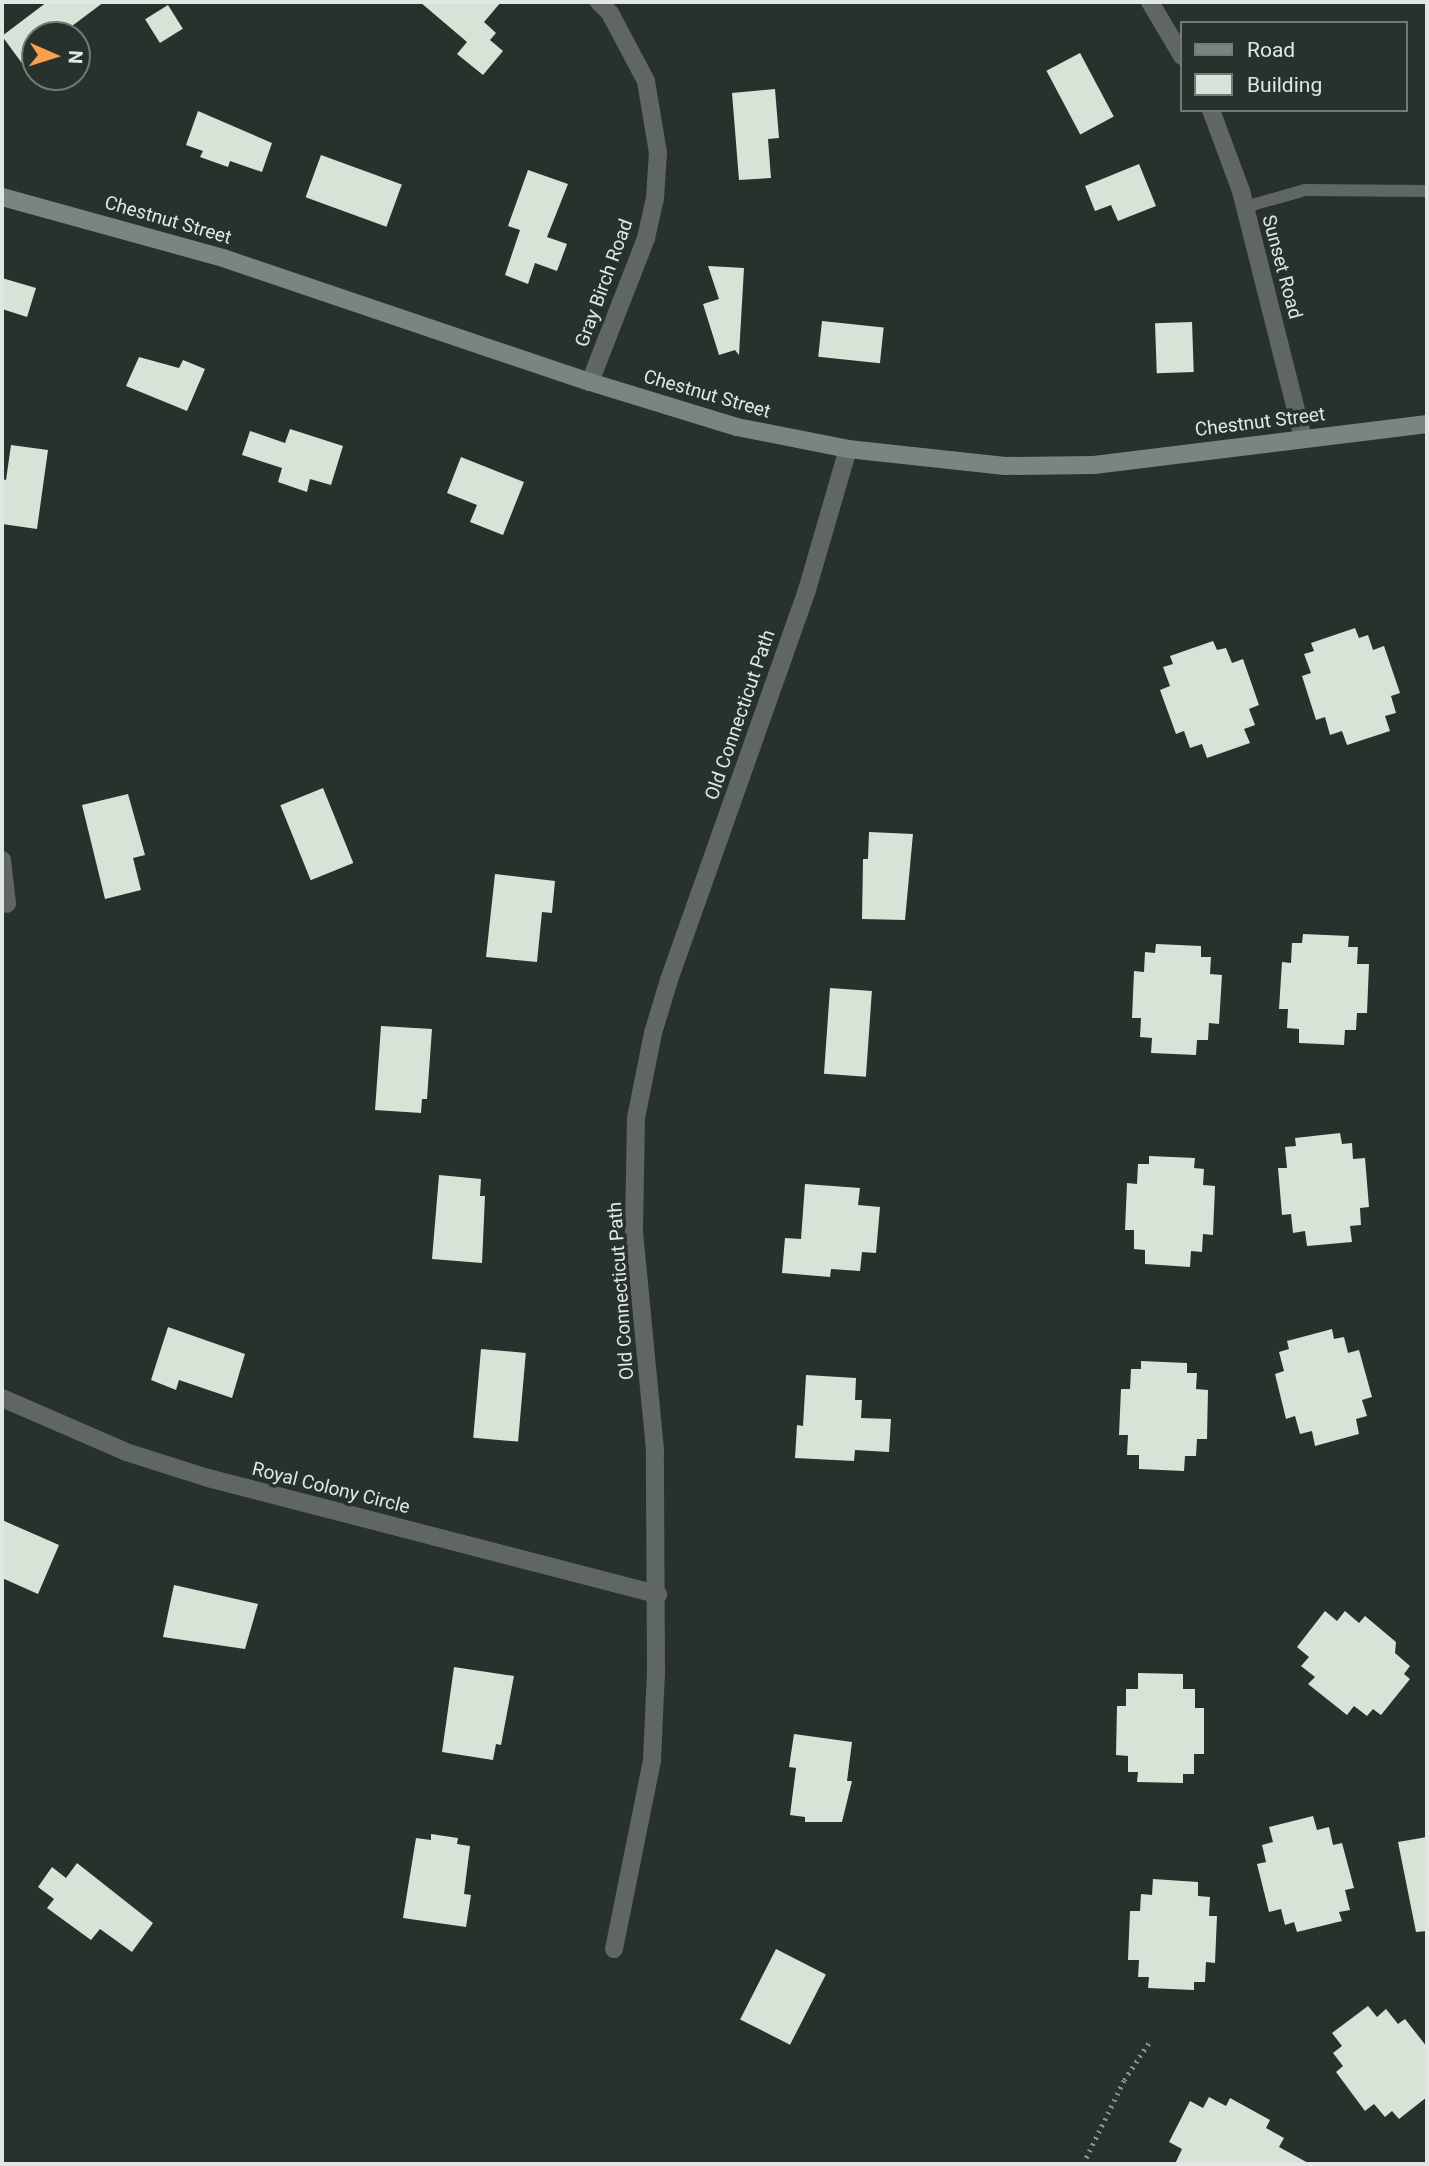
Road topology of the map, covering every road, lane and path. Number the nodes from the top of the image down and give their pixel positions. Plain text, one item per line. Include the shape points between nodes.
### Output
1 (599, 2) edge
2 (1150, 2) edge
3 (1180, 52) edge
4 (1212, 112) edge
5 (1427, 191) edge
6 (2, 197) edge
7 (1245, 207) junction
8 (590, 382) junction
9 (1427, 424) edge
10 (1303, 437) junction
11 (848, 449) junction
12 (2, 860) edge
13 (7, 904) dead end
14 (2, 1398) edge
15 (658, 1594) junction
16 (614, 1950) dead end
17 (1150, 2041) dead end
18 (1083, 2164) edge

1 - 8 street, Gray Birch Road via 610,13 646,81 657,153 655,198 646,238
2 - 3 street
4 - 7 street, Sunset Road
5 - 7 lane via 1305,190
6 - 8 main road, Chestnut Street via 223,258
7 - 10 street, Sunset Road
8 - 11 main road, Chestnut Street via 737,427
9 - 10 main road, Chestnut Street
10 - 11 main road, Chestnut Street via 1094,465 1005,466
11 - 15 street, Old Connecticut Path via 807,590 665,993 636,1118 634,1231 655,1450
12 - 13 street
14 - 15 street, Royal Colony Circle via 116,1448 208,1478
15 - 16 street, Old Connecticut Path via 652,1760
17 - 18 path via 1124,2080

